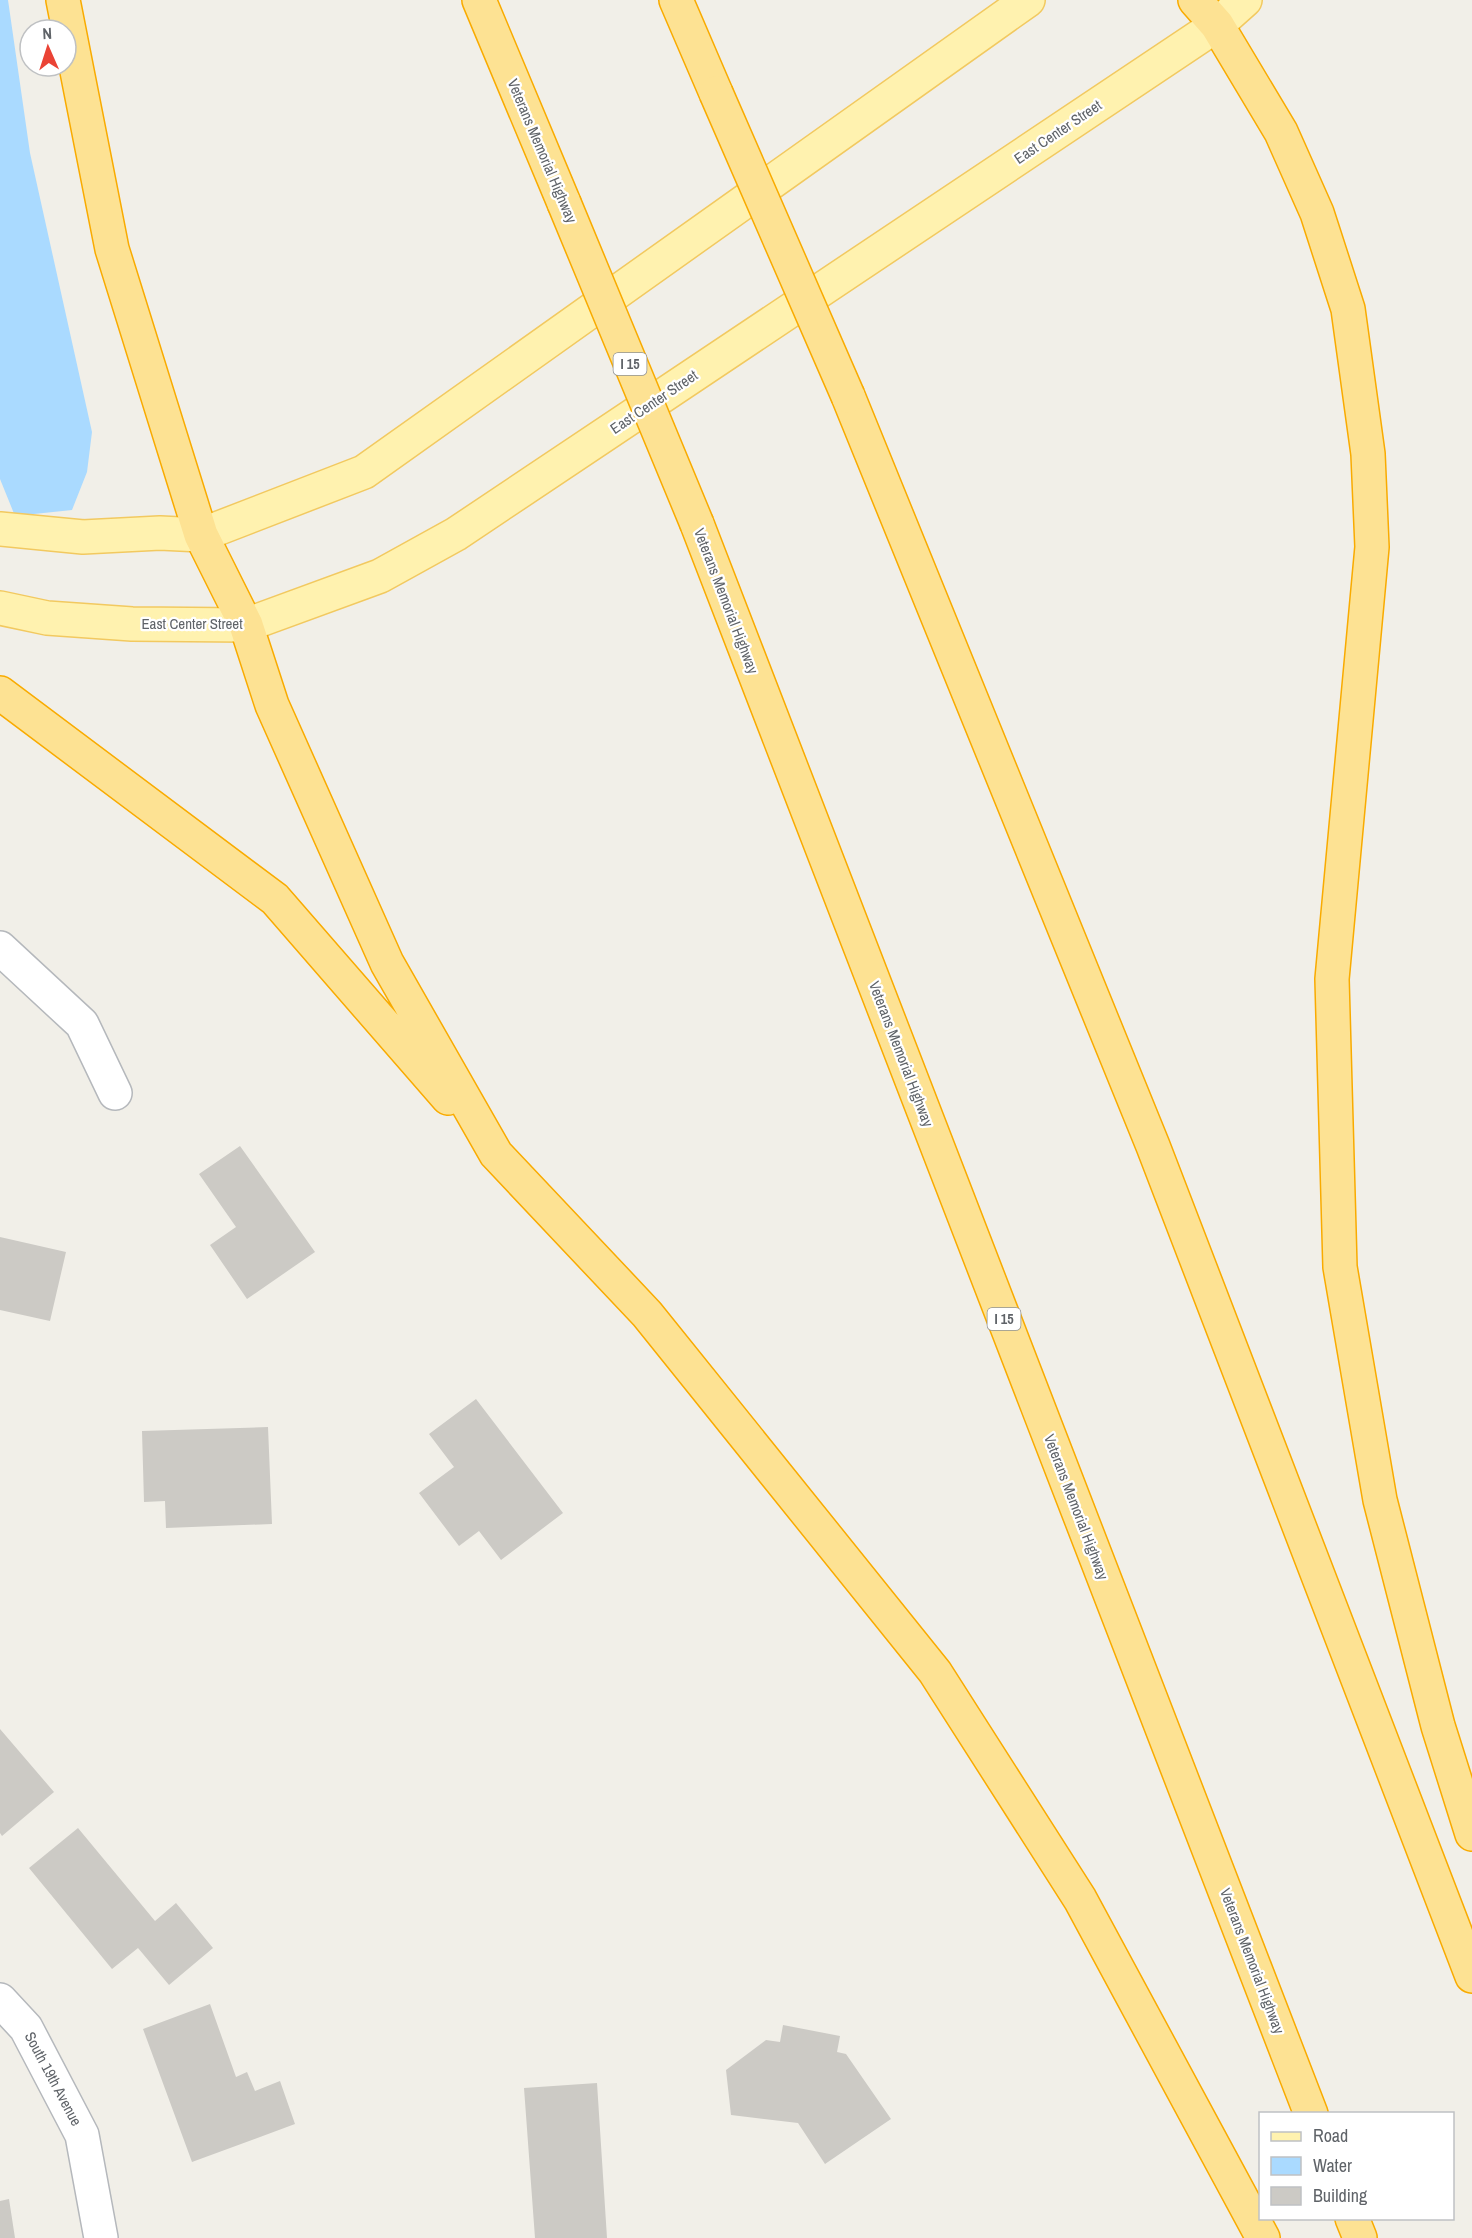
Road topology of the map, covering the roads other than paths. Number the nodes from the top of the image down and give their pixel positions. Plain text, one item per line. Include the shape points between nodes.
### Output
1 (63, 0) edge
2 (478, 0) edge
3 (676, 0) edge
4 (1028, 0) edge
5 (1195, 0) edge
6 (1245, 0) edge
7 (1217, 25) junction
8 (0, 529) edge
9 (201, 535) junction
10 (0, 608) edge
11 (246, 626) junction
12 (0, 693) edge
13 (0, 948) edge
14 (115, 1093) dead end
15 (496, 1154) junction
16 (1472, 1834) edge
17 (1472, 1976) edge
18 (0, 2000) edge
19 (1310, 2112) edge
20 (1353, 2220) edge
21 (101, 2238) edge
22 (1263, 2238) edge
23 (1360, 2238) edge

1 - 9 highway via 112,249
2 - 19 highway, Veterans Memorial Highway / I 15, bridge via 697,524
3 - 17 highway, bridge via 848,396 1153,1146
4 - 9 main road via 364,472
5 - 7 highway
6 - 7 main road, East Center Street
7 - 11 main road, East Center Street via 456,534 380,576
7 - 16 highway via 1286,142 1317,213 1349,320 1368,454 1372,547 1332,979 1340,1267 1380,1500 1438,1726
8 - 9 main road via 83,537 160,532
9 - 11 highway
10 - 11 main road, East Center Street via 47,618
11 - 15 highway via 272,705 387,963
12 - 15 highway via 275,899
13 - 14 street via 82,1023
15 - 22 highway via 647,1314 935,1672 1080,1899
18 - 21 street, South 19th Avenue via 26,2028 82,2135
20 - 23 highway

